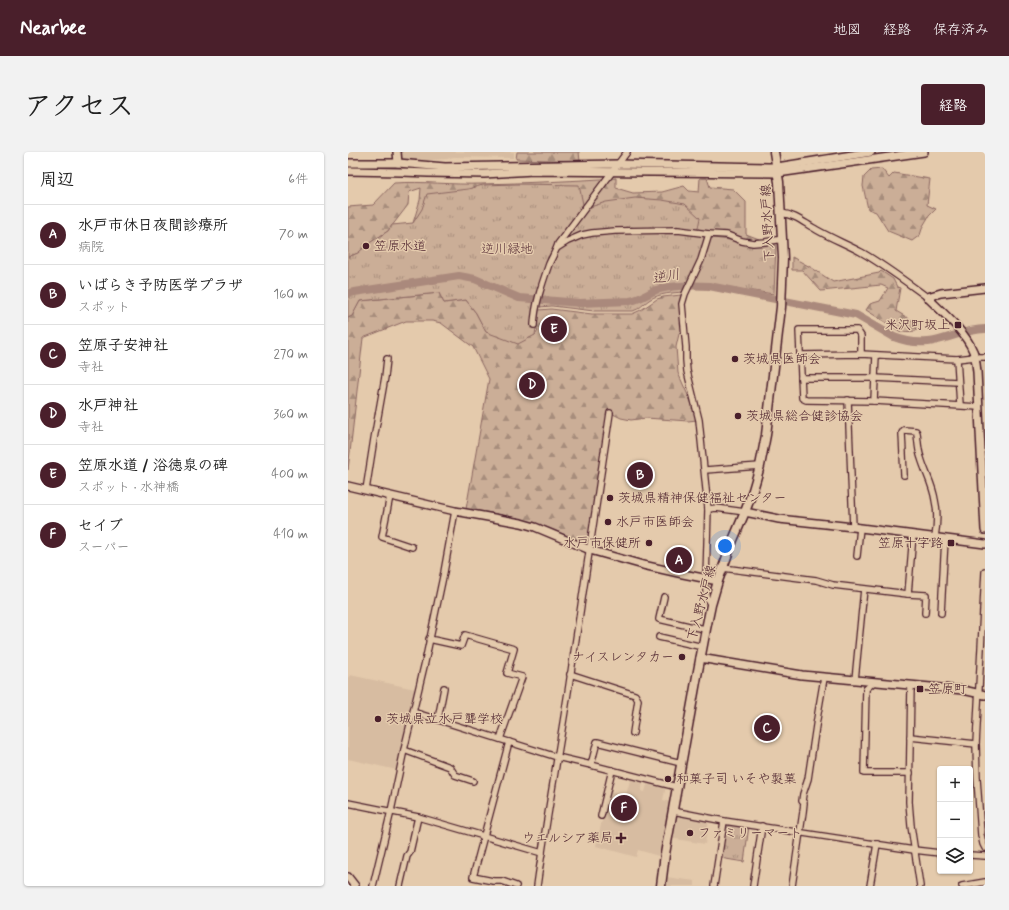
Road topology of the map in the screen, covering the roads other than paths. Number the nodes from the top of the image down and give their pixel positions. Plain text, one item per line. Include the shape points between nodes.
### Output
1 (397, 152) edge
2 (627, 152) edge
3 (774, 152) edge
4 (871, 152) edge
5 (924, 152) edge
6 (348, 163) edge
7 (398, 164) junction
8 (618, 164) junction
9 (777, 170) junction
10 (348, 171) edge
11 (612, 171) junction
12 (781, 213) junction
13 (709, 234) junction
14 (783, 239) junction
15 (557, 248) junction
16 (985, 288) edge
17 (927, 297) junction
18 (534, 325) dead end
19 (861, 354) junction
20 (800, 355) junction
21 (876, 355) junction
22 (975, 357) junction
23 (985, 357) edge
24 (387, 359) dead end
25 (957, 359) junction
26 (801, 378) junction
27 (875, 378) junction
28 (958, 382) junction
29 (848, 400) junction
30 (874, 401) junction
31 (960, 405) junction
32 (979, 407) junction
33 (610, 413) dead end
34 (760, 466) junction
35 (705, 470) junction
36 (904, 475) dead end
37 (348, 486) edge
38 (366, 490) junction
39 (390, 496) junction
40 (708, 508) junction
41 (455, 511) junction
42 (746, 512) junction
43 (857, 527) junction
44 (985, 530) edge
45 (913, 535) junction
46 (936, 537) junction
47 (945, 539) junction
48 (985, 544) edge
49 (412, 547) dead end
50 (590, 550) junction
51 (857, 556) dead end
52 (723, 568) junction
53 (985, 572) edge
54 (706, 579) junction
55 (718, 581) junction
56 (706, 589) dead end
57 (864, 589) junction
58 (908, 594) junction
59 (664, 596) dead end
60 (712, 605) junction
61 (941, 612) dead end
62 (925, 613) dead end
63 (706, 629) junction
64 (659, 637) dead end
65 (429, 638) junction
66 (703, 647) junction
67 (700, 658) junction
68 (570, 674) junction
69 (824, 678) junction
70 (855, 680) junction
71 (874, 682) junction
72 (911, 686) junction
73 (444, 688) dead end
74 (982, 694) edge
75 (413, 712) junction
76 (438, 719) junction
77 (632, 733) dead end
78 (910, 737) junction
79 (500, 739) junction
80 (508, 742) junction
81 (976, 744) junction
82 (404, 750) junction
83 (558, 757) junction
84 (682, 763) junction
85 (591, 764) junction
86 (612, 770) junction
87 (910, 773) junction
88 (473, 781) dead end
89 (677, 787) junction
90 (348, 803) edge
91 (391, 811) junction
92 (673, 811) junction
93 (601, 816) dead end
94 (418, 817) junction
95 (724, 821) junction
96 (762, 826) junction
97 (800, 832) junction
98 (484, 836) junction
99 (877, 844) junction
100 (985, 848) edge
101 (914, 850) junction
102 (937, 852) edge
103 (542, 853) junction
104 (973, 855) edge
105 (985, 856) edge
106 (348, 877) edge
107 (985, 882) edge
108 (355, 886) edge
109 (372, 886) edge
110 (400, 886) edge
111 (516, 886) edge
112 (538, 886) edge
113 (661, 886) edge
114 (714, 886) edge
115 (753, 886) edge
116 (792, 886) edge
117 (870, 886) edge
118 (920, 886) edge
119 (962, 886) edge

1 - 7 street
2 - 8 street
3 - 9 main road, 下入野水戸線
4 - 9 street
5 - 9 street
6 - 7 street
7 - 8 street via 445,167
8 - 9 street
8 - 11 street
9 - 11 street
9 - 12 main road, 下入野水戸線
10 - 11 street via 477,174
11 - 15 street
12 - 14 main road, 下入野水戸線
12 - 17 street via 797,217 860,252 886,267
13 - 14 street via 727,235 753,243
13 - 15 street via 668,229 592,233 582,235
13 - 35 street via 682,304 687,371 699,420
14 - 34 main road, 下入野水戸線 via 781,306 766,436
15 - 18 street via 539,293
16 - 17 street
17 - 22 street via 966,338
19 - 20 street
19 - 20 street via 861,336 856,330 798,330
19 - 21 street
20 - 26 street
21 - 25 street
21 - 27 street
22 - 23 street
22 - 25 street
22 - 32 street
24 - 38 street
25 - 28 street
26 - 27 street
26 - 29 street via 802,398 806,400
27 - 28 street
27 - 30 street
28 - 31 street
29 - 30 street
29 - 43 street
30 - 31 street
31 - 32 street
32 - 44 street
33 - 50 street
34 - 35 street
34 - 42 main road, 下入野水戸線
35 - 40 street
36 - 46 street via 902,432 916,431 920,458 936,501
37 - 38 street
38 - 39 street
39 - 41 street
39 - 49 street via 382,537
40 - 42 street
40 - 54 street
41 - 50 street via 535,527
41 - 65 street
42 - 43 street via 780,519
42 - 52 main road, 下入野水戸線
43 - 45 street
43 - 51 street
45 - 46 street
45 - 58 street
46 - 47 street
47 - 48 street
47 - 61 street
50 - 54 street
50 - 68 street
52 - 55 main road, 下入野水戸線
52 - 57 street
53 - 74 street
54 - 55 street
55 - 60 main road, 下入野水戸線
56 - 60 street via 706,597
57 - 58 street
57 - 70 street
58 - 62 street via 926,595
59 - 63 street via 659,619
60 - 63 main road, 下入野水戸線
63 - 66 main road, 下入野水戸線
64 - 66 street
65 - 75 street
65 - 79 street via 461,646 465,635 514,649 507,672 522,677
66 - 67 main road, 下入野水戸線
67 - 69 street
67 - 84 main road, 下入野水戸線
68 - 77 street via 635,695 638,700
68 - 83 street
69 - 70 street
69 - 97 street via 808,779 803,794
70 - 71 street
71 - 72 street
71 - 87 street via 866,690 864,773
72 - 74 street
72 - 78 street
73 - 76 street
74 - 81 street
75 - 76 street
75 - 82 street
76 - 79 street
78 - 81 street
78 - 87 street
79 - 80 street
80 - 83 street
80 - 98 street
81 - 100 street via 981,835
82 - 88 street via 450,767 455,776
82 - 91 street
83 - 85 street
83 - 103 street
84 - 85 street via 597,742
84 - 89 main road, 下入野水戸線
85 - 86 street
86 - 89 street
86 - 93 street
87 - 101 street via 909,802
89 - 92 main road, 下入野水戸線
90 - 91 street
91 - 94 street
91 - 109 street
92 - 95 street
92 - 113 main road, 下入野水戸線
94 - 98 street
94 - 110 street
95 - 96 street
95 - 114 street
96 - 97 street
96 - 115 street
97 - 99 street
97 - 116 street
98 - 103 street
98 - 111 street via 473,877 502,881
99 - 101 street
99 - 117 street
101 - 102 street
101 - 118 street
103 - 112 street
104 - 105 street
106 - 108 street
107 - 119 street

